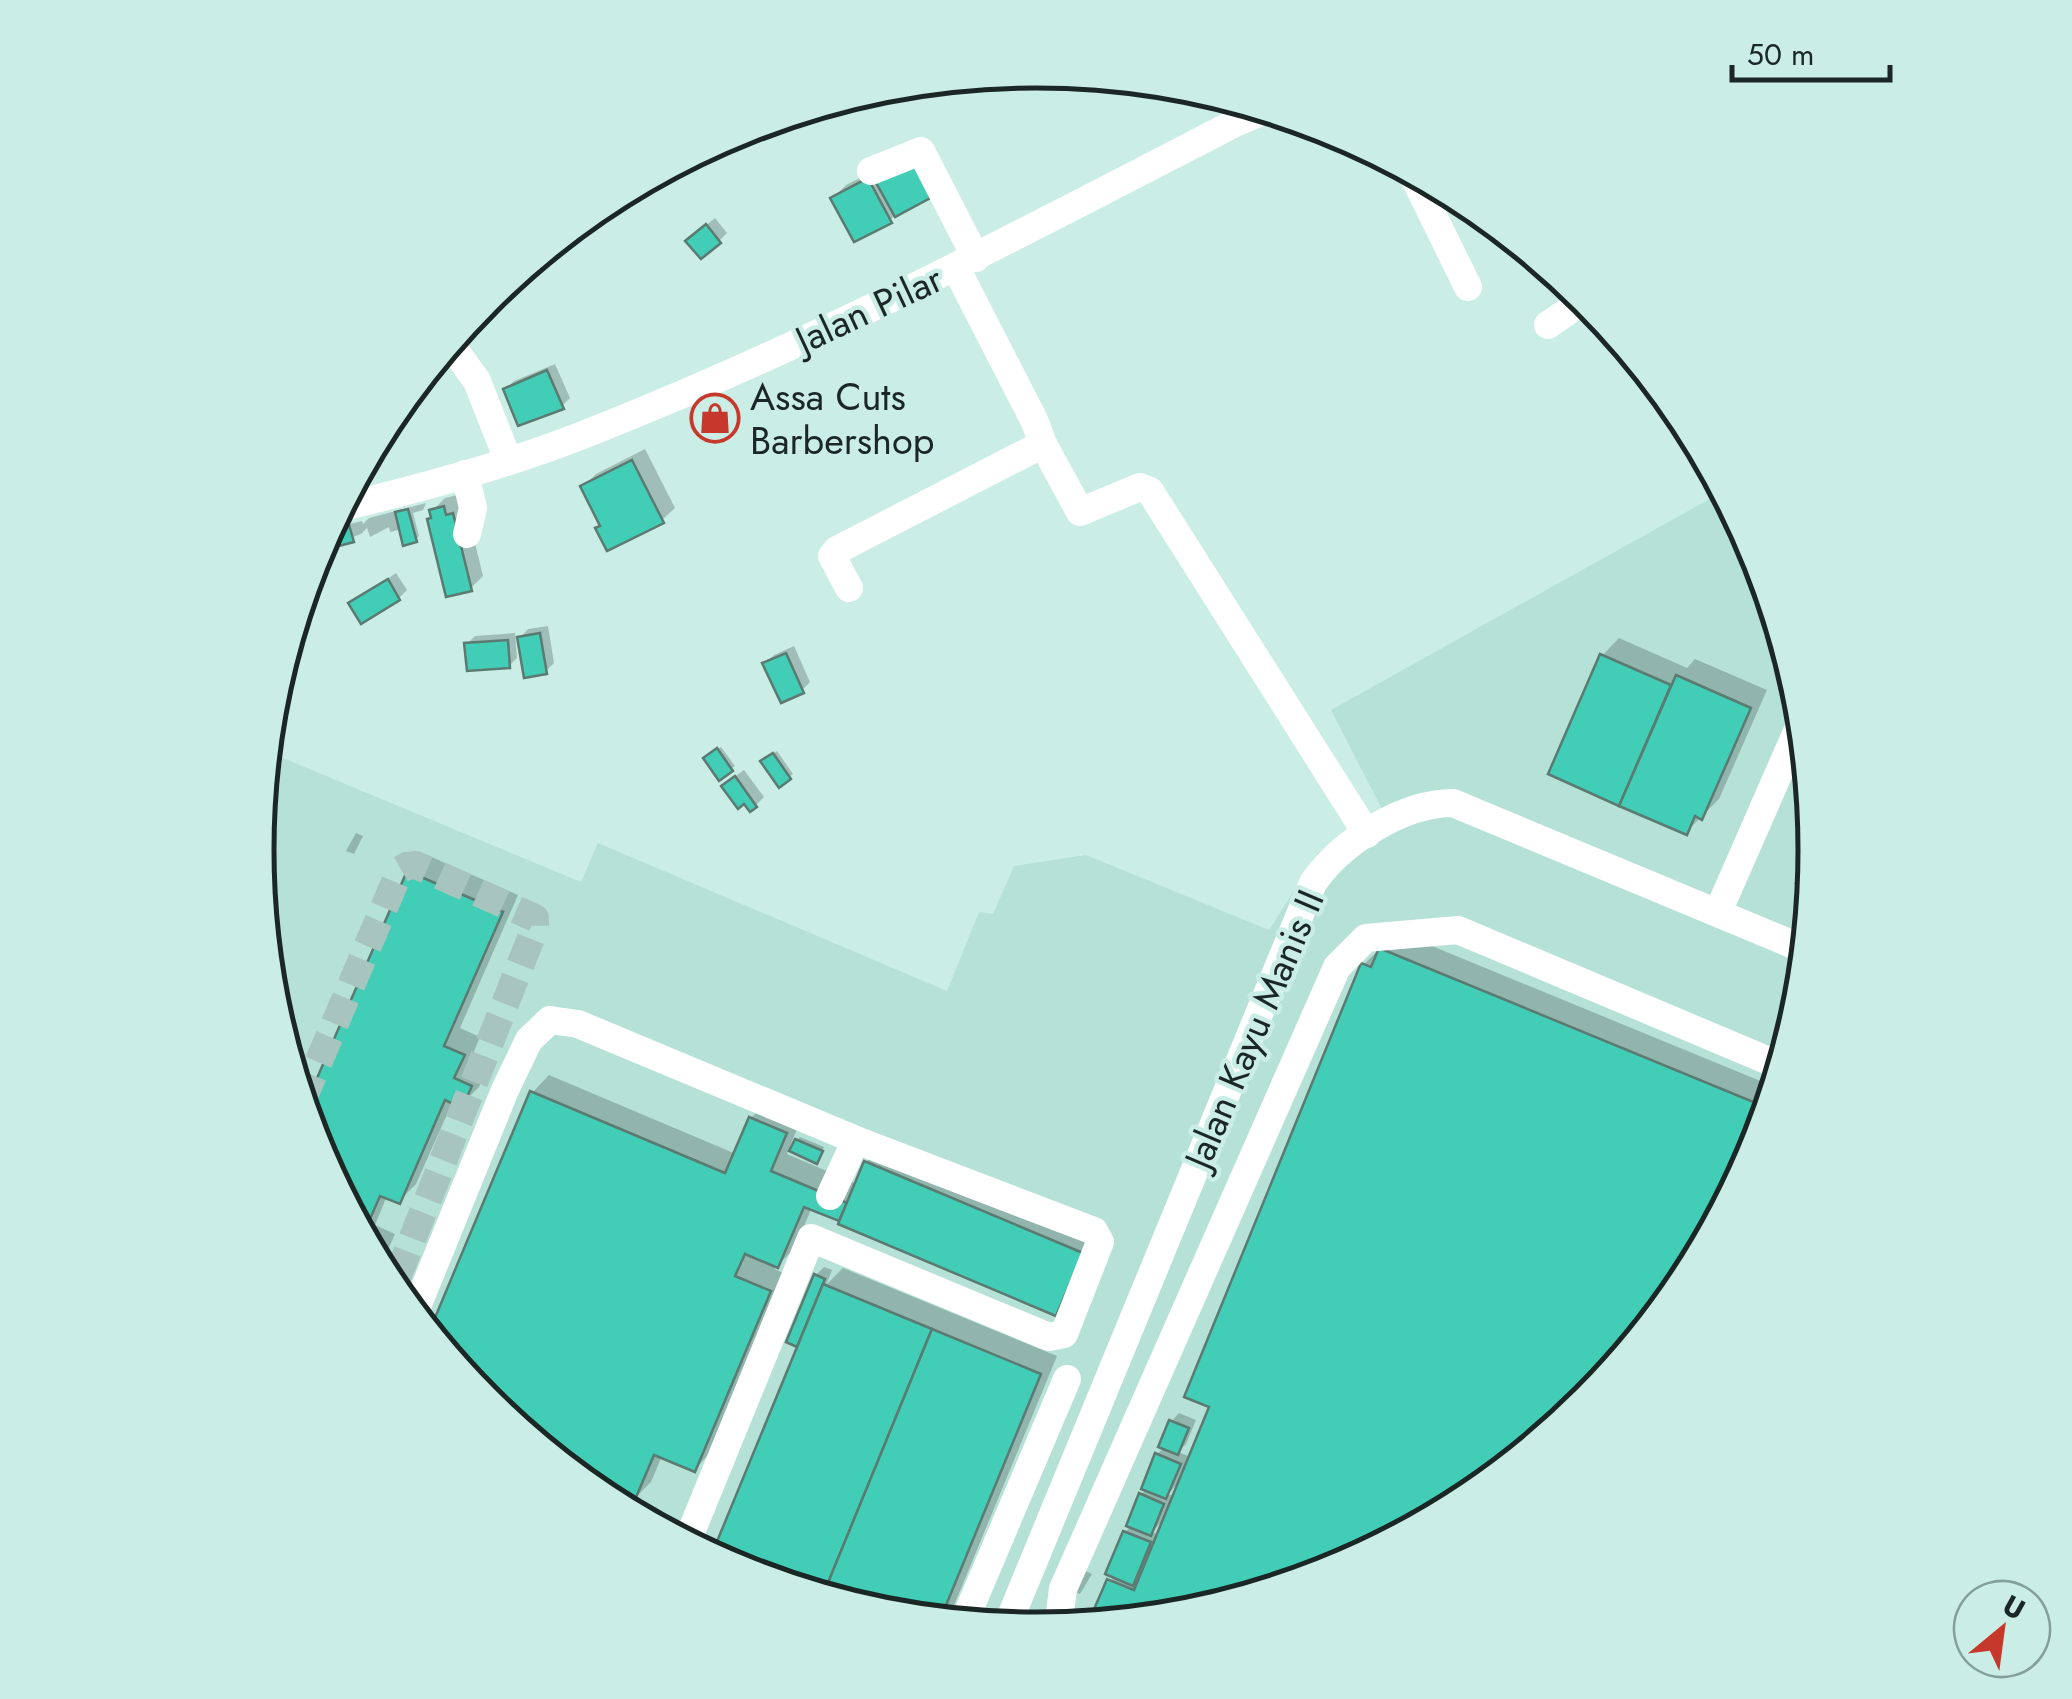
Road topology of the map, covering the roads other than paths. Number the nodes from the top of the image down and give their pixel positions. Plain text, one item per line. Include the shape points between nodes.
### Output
1 (1247, 117) edge
2 (870, 170) dead end
3 (1422, 193) edge
4 (966, 263) junction
5 (1468, 287) dead end
6 (1572, 308) edge
7 (1548, 325) dead end
8 (458, 353) edge
9 (1043, 444) junction
10 (508, 460) junction
11 (465, 474) junction
12 (358, 503) edge
13 (468, 534) dead end
14 (849, 588) dead end
15 (1790, 745) edge
16 (1368, 834) junction
17 (1718, 912) junction
18 (1792, 944) edge
19 (1768, 1061) edge
20 (856, 1140) junction
21 (821, 1216) junction
22 (420, 1298) edge
23 (1067, 1379) dead end
24 (691, 1529) edge
25 (970, 1608) edge
26 (1013, 1611) edge
27 (1060, 1611) edge

1 - 4 street, Jalan Pilar
2 - 4 street via 921,150
3 - 5 street
4 - 9 street
4 - 10 street, Jalan Pilar via 624,418
6 - 7 street
8 - 10 street via 477,381
9 - 14 street via 836,550 832,556
9 - 16 street via 1080,512 1140,488 1150,491
10 - 11 street, Jalan Pilar
11 - 12 street, Jalan Pilar
11 - 13 street via 473,508
15 - 17 street
16 - 17 street, Jalan Kayu Manis II via 1393,817 1453,803
16 - 26 street, Jalan Kayu Manis II via 1324,866 1313,883
17 - 18 street, Jalan Kayu Manis II
19 - 27 street via 1458,930 1366,938 1337,967 1063,1589
20 - 21 street
20 - 21 street via 1094,1231 1100,1242 1064,1334 1049,1337
20 - 22 street via 578,1024 550,1020 528,1040
21 - 24 street
23 - 25 street

